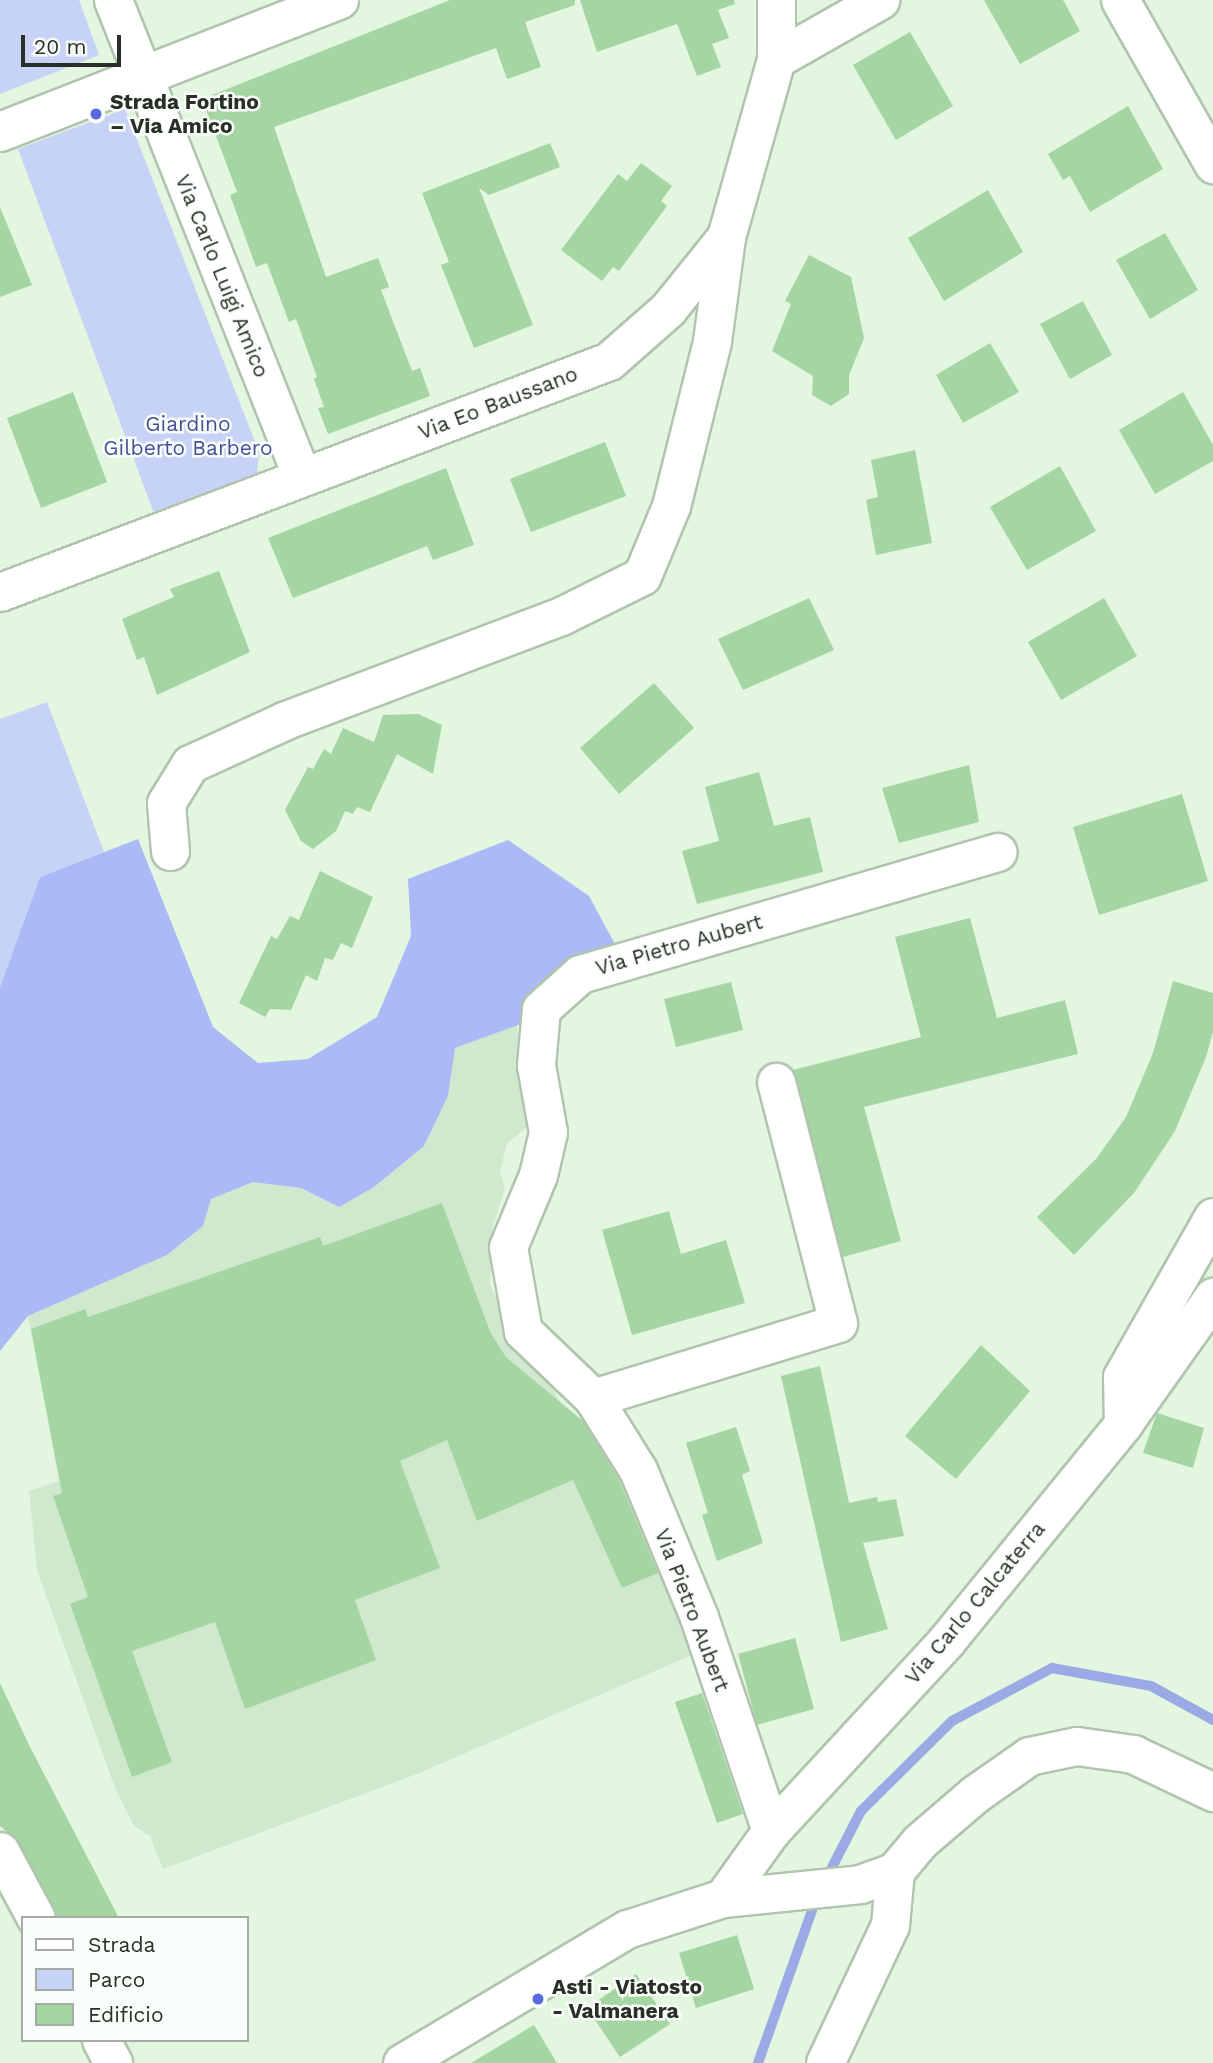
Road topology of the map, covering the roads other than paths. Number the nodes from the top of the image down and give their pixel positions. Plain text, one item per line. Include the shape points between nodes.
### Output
1 (113, 0) edge
2 (340, 0) edge
3 (776, 0) edge
4 (880, 0) edge
5 (1120, 0) edge
6 (776, 59) junction
7 (143, 76) junction
8 (0, 132) edge
9 (1213, 164) edge
10 (726, 237) junction
11 (302, 477) junction
12 (0, 592) edge
13 (170, 851) dead end
14 (998, 852) dead end
15 (776, 1082) dead end
16 (1213, 1217) edge
17 (1213, 1297) edge
18 (593, 1398) junction
19 (1123, 1424) junction
20 (1213, 1792) edge
21 (771, 1831) junction
22 (0, 1851) edge
23 (895, 1871) junction
24 (723, 1898) junction
25 (35, 1916) edge
26 (102, 2042) edge
27 (113, 2063) edge
28 (402, 2063) edge
29 (825, 2063) edge

1 - 7 street, Via Carlo Luigi Amico
2 - 7 street
3 - 6 street, Via Eo Baussano
4 - 6 street
5 - 9 street
6 - 10 street, Via Eo Baussano
7 - 8 street
7 - 11 street, Via Carlo Luigi Amico
10 - 11 street, Via Eo Baussano via 668,309 609,361
10 - 13 street via 712,341 671,506 642,576 561,616 286,720 190,764 166,803
11 - 12 street, Via Eo Baussano
14 - 18 street, Via Pietro Aubert via 580,974 541,1009 536,1065 548,1132 538,1175 508,1247 523,1331
15 - 18 street via 838,1323
16 - 19 street via 1122,1377
17 - 19 street, Via Carlo Calcaterra
18 - 21 street, Via Pietro Aubert via 638,1470 694,1604
19 - 21 street, Via Carlo Calcaterra via 947,1640
20 - 23 street via 1133,1754 1077,1746 1029,1756 928,1834
21 - 24 street, Via Carlo Calcaterra
22 - 25 street
23 - 24 street via 860,1884
23 - 29 street via 890,1925
24 - 28 street via 627,1929
26 - 27 street

